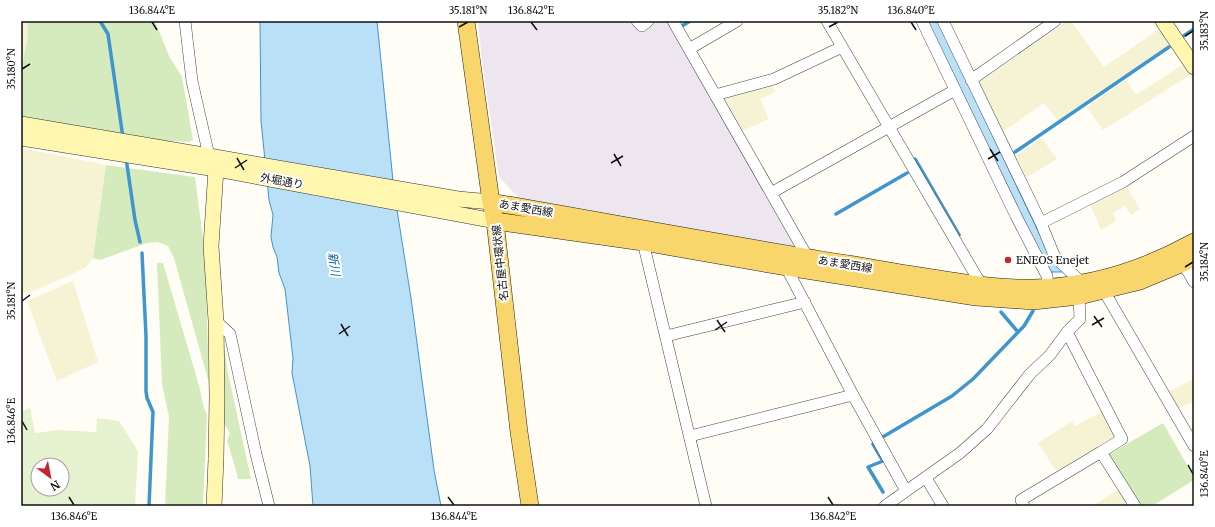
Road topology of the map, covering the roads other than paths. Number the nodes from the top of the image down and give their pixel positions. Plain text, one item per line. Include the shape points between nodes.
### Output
1 (185, 21) edge
2 (466, 21) edge
3 (637, 21) edge
4 (648, 21) edge
5 (673, 21) edge
6 (737, 21) edge
7 (827, 21) edge
8 (922, 21) edge
9 (943, 21) edge
10 (1055, 21) edge
11 (1163, 21) edge
12 (842, 47) junction
13 (689, 50) junction
14 (1194, 67) edge
15 (971, 80) junction
16 (955, 90) junction
17 (715, 95) junction
18 (21, 124) edge
19 (889, 127) junction
20 (1194, 136) edge
21 (21, 138) edge
22 (209, 156) junction
23 (186, 159) junction
24 (237, 167) junction
25 (216, 169) junction
26 (771, 193) junction
27 (491, 202) junction
28 (457, 206) junction
29 (495, 221) junction
30 (1041, 223) junction
31 (643, 242) junction
32 (1194, 242) edge
33 (808, 258) junction
34 (1188, 260) edge
35 (786, 267) junction
36 (1194, 282) edge
37 (982, 286) junction
38 (1048, 287) junction
39 (1080, 289) junction
40 (1104, 291) junction
41 (805, 302) junction
42 (216, 321) junction
43 (1067, 332) junction
44 (666, 336) junction
45 (853, 395) junction
46 (690, 436) junction
47 (1194, 446) edge
48 (1101, 452) junction
49 (926, 478) junction
50 (906, 491) junction
51 (214, 506) edge
52 (269, 506) edge
53 (530, 506) edge
54 (706, 506) edge
55 (885, 506) edge
56 (943, 506) edge
57 (1024, 506) edge
58 (1135, 506) edge

1 - 22 street via 192,81
2 - 27 main road, 名古屋中環状線
3 - 4 street via 642,26
5 - 13 street
6 - 13 street
7 - 12 street
8 - 16 street
9 - 15 street
10 - 15 street
11 - 14 main road
12 - 17 street via 774,79
12 - 19 street
13 - 17 street
15 - 30 street
16 - 19 street
16 - 38 street via 1047,276
17 - 26 street
18 - 23 main road, 外堀通り
19 - 26 street
19 - 37 street
20 - 30 street via 1123,182
21 - 23 main road, 外堀通り
22 - 23 main road, 外堀通り
22 - 24 main road, 外堀通り
22 - 25 main road
23 - 25 main road, 外堀通り
24 - 25 main road, 外堀通り
24 - 28 main road, 外堀通り
25 - 42 main road via 211,246
26 - 33 street
27 - 28 main road, 外堀通り
27 - 29 main road, 名古屋中環状線
27 - 33 main road, あま愛西線
28 - 29 main road, 外堀通り
29 - 31 main road, あま愛西線
29 - 53 main road, 名古屋中環状線
30 - 39 street via 1054,254
31 - 35 main road, あま愛西線
31 - 44 street
32 - 39 main road, あま愛西線 via 1174,253
33 - 37 main road, あま愛西線
34 - 36 street
34 - 40 main road, あま愛西線 via 1140,281
35 - 39 main road, あま愛西線 via 976,297 1033,301
35 - 41 street
37 - 38 main road, あま愛西線
38 - 39 main road, あま愛西線
39 - 40 main road, あま愛西線
39 - 43 street via 1080,319
40 - 47 street
41 - 44 street
41 - 45 street
42 - 51 main road
42 - 52 street via 230,334
43 - 48 street via 1122,439
43 - 49 street via 987,429
44 - 46 street
45 - 46 street
45 - 50 street
46 - 54 street
48 - 57 street via 1021,500
48 - 58 street
49 - 50 street
49 - 56 street
50 - 55 street

